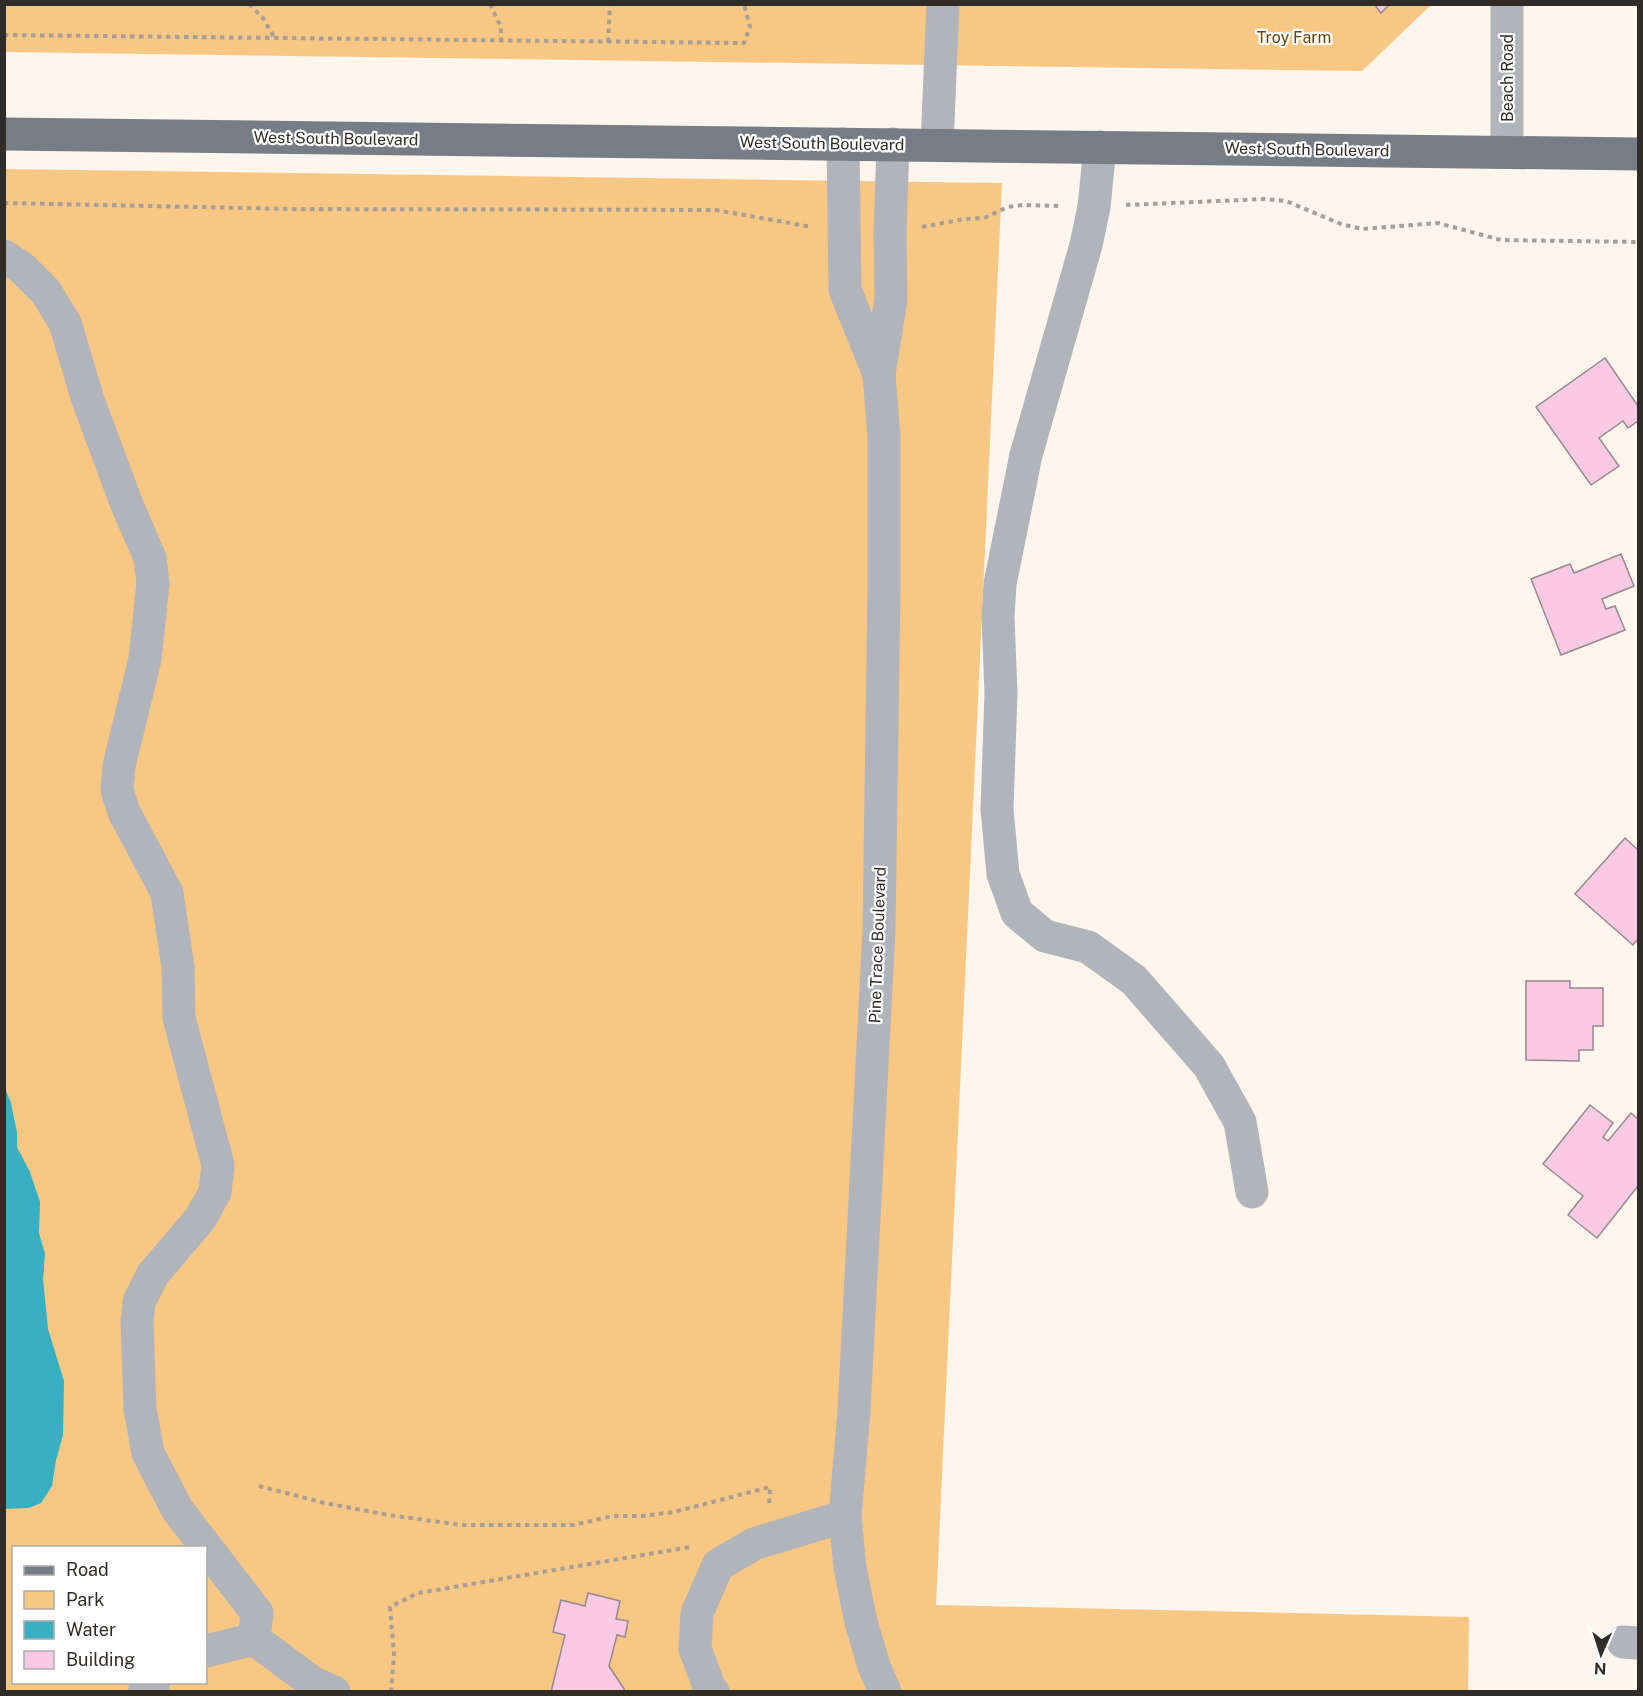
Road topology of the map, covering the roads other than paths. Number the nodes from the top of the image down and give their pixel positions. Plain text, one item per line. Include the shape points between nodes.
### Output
1 (943, 4) edge
2 (1508, 4) edge
3 (4, 134) edge
4 (843, 144) junction
5 (893, 144) junction
6 (937, 145) junction
7 (1100, 147) junction
8 (1508, 152) junction
9 (1638, 154) edge
10 (4, 256) edge
11 (879, 374) junction
12 (1252, 1192) dead end
13 (845, 1516) junction
14 (205, 1546) edge
15 (207, 1548) edge
16 (254, 1639) junction
17 (207, 1651) edge
18 (287, 1678) edge
19 (334, 1692) edge
20 (713, 1692) edge
21 (885, 1692) edge

1 - 6 street
2 - 8 street, Beach Road
3 - 4 main road, West South Boulevard
4 - 5 main road, West South Boulevard
4 - 11 street, Pine Trace Boulevard via 845,290
5 - 6 main road, West South Boulevard
5 - 11 street, Pine Trace Boulevard via 891,299
6 - 7 main road, West South Boulevard
7 - 8 main road, West South Boulevard
7 - 12 street via 1094,207 1026,455 1000,584 997,809 1003,874 1017,913 1045,936 1088,948 1134,980 1209,1066 1240,1122
8 - 9 main road, West South Boulevard
10 - 14 street via 46,292 65,323 88,400 150,558 153,583 145,659 118,766 117,790 124,812 167,893 178,967 178,1018 218,1165 215,1192 201,1219 153,1274 139,1302 140,1409 148,1453 177,1509
11 - 13 street, Pine Trace Boulevard via 884,437 879,930
13 - 20 street via 754,1544 718,1565 697,1613 695,1650
13 - 21 street, Pine Trace Boulevard via 861,1622
15 - 16 street via 257,1613
16 - 17 street
16 - 18 street
18 - 19 street

